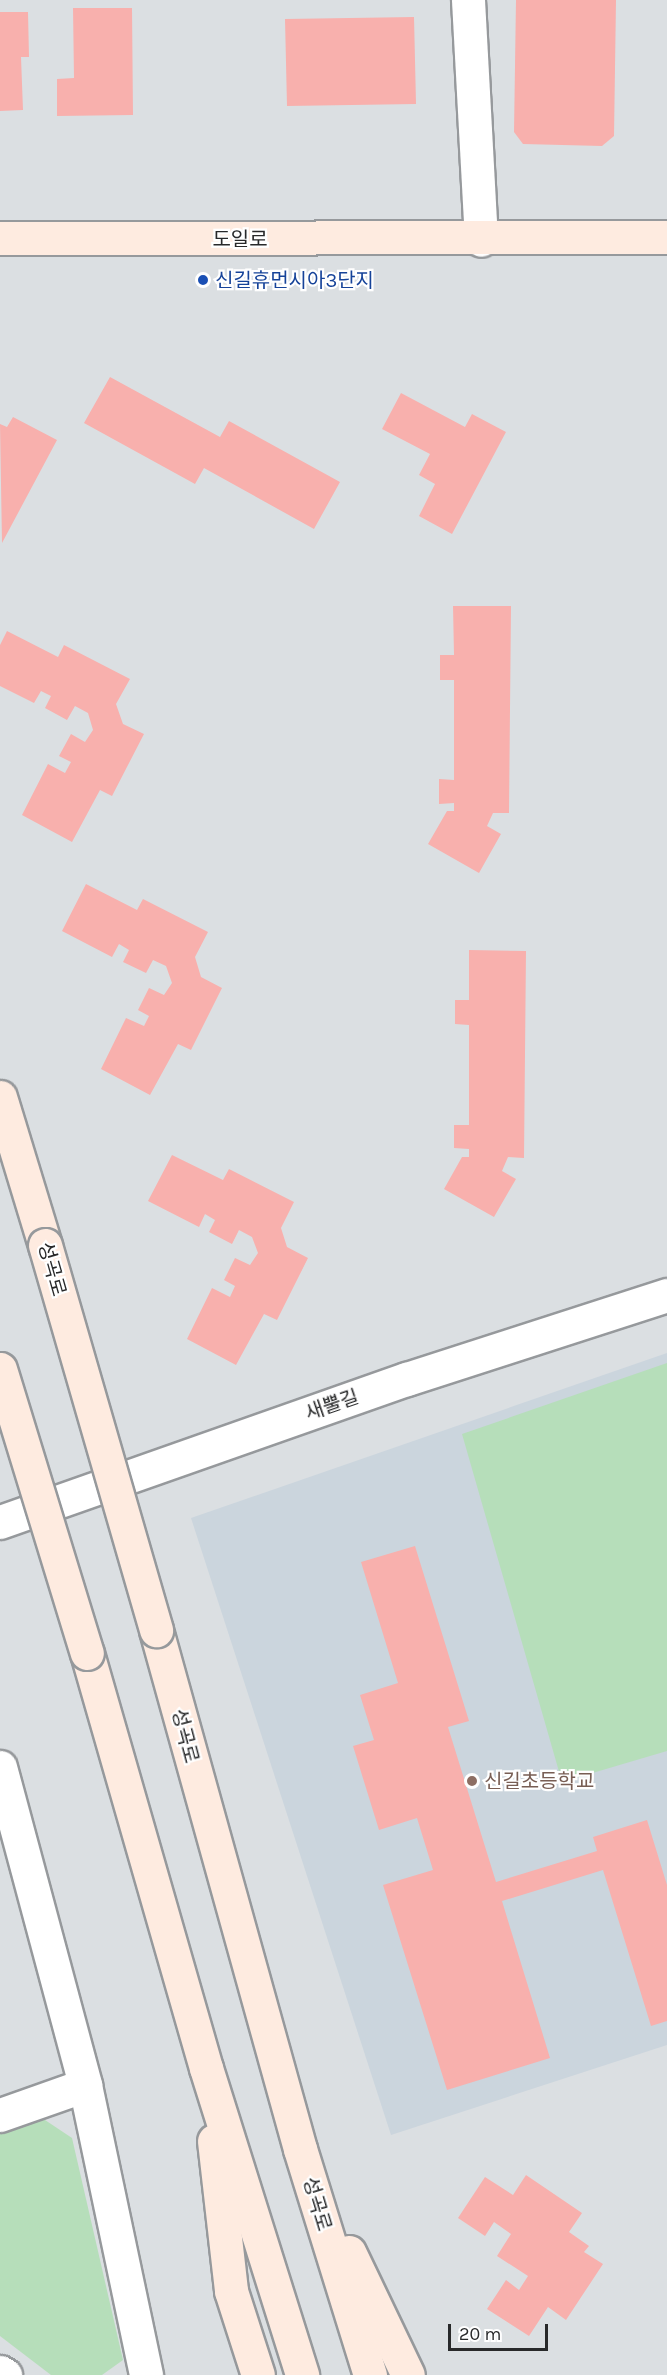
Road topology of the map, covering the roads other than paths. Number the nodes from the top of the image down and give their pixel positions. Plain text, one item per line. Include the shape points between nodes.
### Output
1 (468, 0) edge
2 (667, 237) edge
3 (0, 238) edge
4 (481, 240) junction
5 (0, 1097) edge
6 (667, 1295) edge
7 (0, 1369) edge
8 (0, 1522) edge
9 (0, 1767) edge
10 (207, 2068) junction
11 (85, 2085) junction
12 (0, 2115) edge
13 (300, 2149) junction
14 (0, 2372) edge
15 (4, 2375) edge
16 (146, 2375) edge
17 (258, 2375) edge
18 (302, 2375) edge
19 (370, 2375) edge
20 (408, 2375) edge

1 - 4 street
2 - 4 main road, 도일로
3 - 4 main road, 도일로
5 - 13 main road, 성곡로, bridge via 156,1630
6 - 8 street, 새뿔길 via 407,1379
7 - 10 main road, bridge
9 - 11 street
10 - 17 main road via 231,2291
10 - 18 main road
11 - 12 street
11 - 16 street
13 - 19 main road, 성곡로
13 - 20 main road
14 - 15 street

